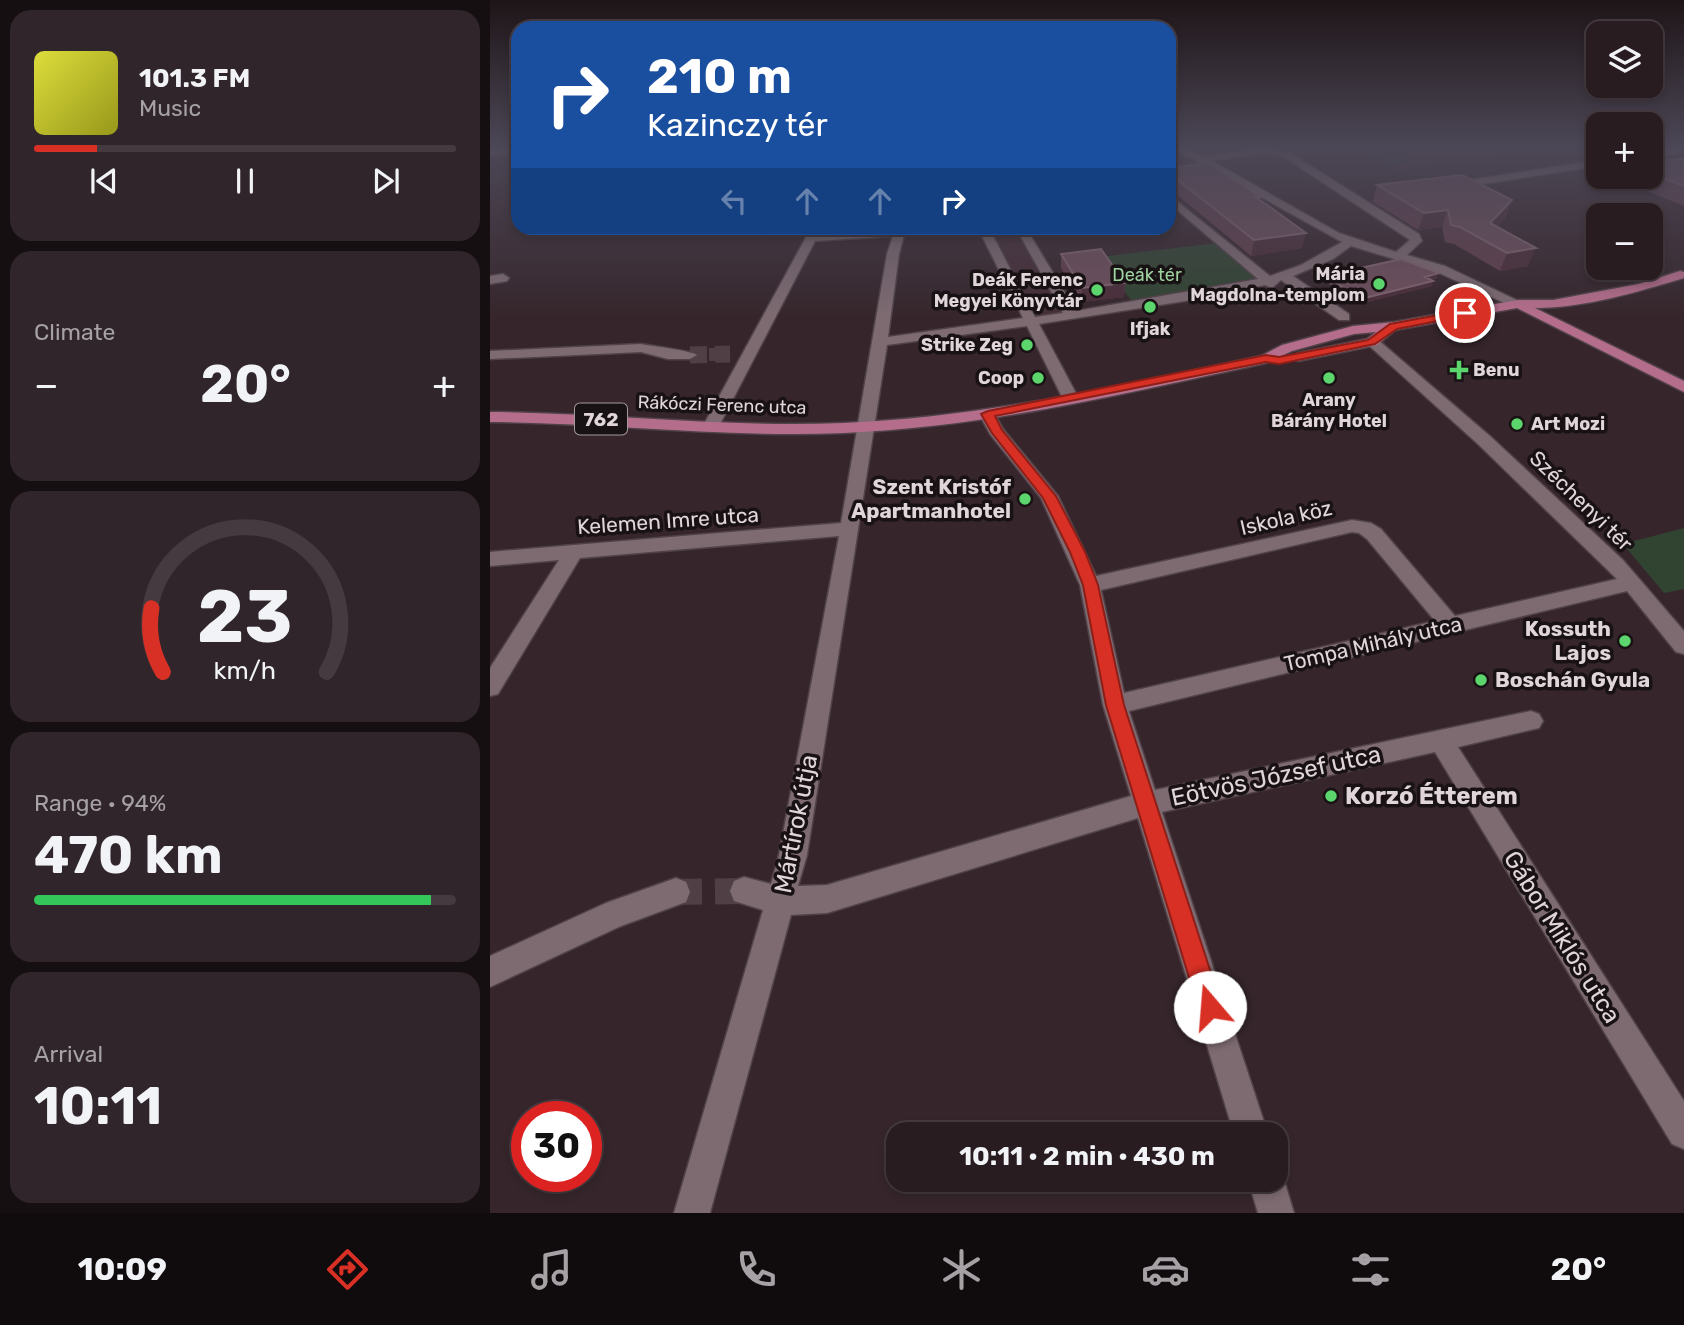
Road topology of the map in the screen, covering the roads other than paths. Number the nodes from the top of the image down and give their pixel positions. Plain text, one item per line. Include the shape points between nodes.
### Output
1 (1176, 204) edge
2 (1281, 204) edge
3 (1364, 204) edge
4 (813, 235) edge
5 (899, 235) edge
6 (987, 235) edge
7 (1025, 235) edge
8 (1350, 242) junction
9 (1399, 256) junction
10 (1682, 275) edge
11 (1274, 280) junction
12 (1518, 304) junction
13 (1553, 304) junction
14 (1072, 316) junction
15 (1344, 317) dead end
16 (1032, 323) junction
17 (1394, 326) junction
18 (1567, 329) junction
19 (879, 342) junction
20 (1371, 342) junction
21 (750, 353) junction
22 (730, 354) tunnel mouth
23 (490, 355) edge
24 (690, 355) tunnel mouth
25 (1266, 359) junction
26 (1684, 387) edge
27 (1071, 399) junction
28 (988, 414) junction
29 (490, 417) edge
30 (711, 426) junction
31 (868, 427) junction
32 (849, 529) junction
33 (575, 551) junction
34 (490, 559) edge
35 (1631, 583) junction
36 (1090, 585) junction
37 (1451, 626) junction
38 (1684, 646) edge
39 (490, 687) edge
40 (1115, 705) junction
41 (1531, 721) dead end
42 (1441, 741) junction
43 (1145, 804) junction
44 (744, 891) tunnel mouth
45 (676, 892) tunnel mouth
46 (781, 901) junction
47 (490, 972) edge
48 (1247, 1122) edge
49 (1684, 1132) edge
50 (1270, 1192) edge
51 (692, 1213) edge
52 (1276, 1213) edge

1 - 11 street
2 - 8 street
3 - 9 street via 1415,236 1416,241
4 - 21 street
5 - 19 street, Mártírok útja
6 - 16 street
7 - 14 street
8 - 9 street
8 - 11 street
9 - 12 street via 1458,276
10 - 12 main road, 762 via 1548,292
10 - 13 main road, 762
11 - 14 street
11 - 15 street
12 - 13 main road, 762
12 - 17 main road, 762
12 - 18 main road
13 - 18 main road
14 - 16 street
16 - 19 street
16 - 27 street
17 - 20 main road
17 - 25 main road, 762 via 1327,336
18 - 26 main road
19 - 31 street, Mártírok útja
20 - 25 main road, 762
20 - 35 street, Széchenyi tér via 1494,450
21 - 22 street
21 - 30 street
23 - 24 street via 641,348
25 - 27 main road, 762
27 - 28 main road, 762
28 - 31 main road, 762
28 - 36 street via 996,431 1049,496
29 - 30 main road, Rákóczi Ferenc utca / 762
30 - 31 main road, Rákóczi Ferenc utca / 762
31 - 32 street, Mártírok útja
32 - 33 street, Kelemen Imre utca
32 - 46 street, Mártírok útja via 793,855
33 - 34 street, Kelemen Imre utca
33 - 39 street
35 - 37 street, Tompa Mihály utca
35 - 38 street, Széchenyi tér
36 - 37 street, Iskola köz via 1364,527
36 - 40 street
37 - 40 street, Tompa Mihály utca
40 - 43 street
41 - 42 street, Eötvös József utca
42 - 43 street, Eötvös József utca
42 - 49 street, Gábor Miklós utca
43 - 46 street, Eötvös József utca via 827,899
43 - 48 street
44 - 46 street, Eötvös József utca
45 - 47 street via 616,913
46 - 51 street, Mártírok útja
50 - 52 street

